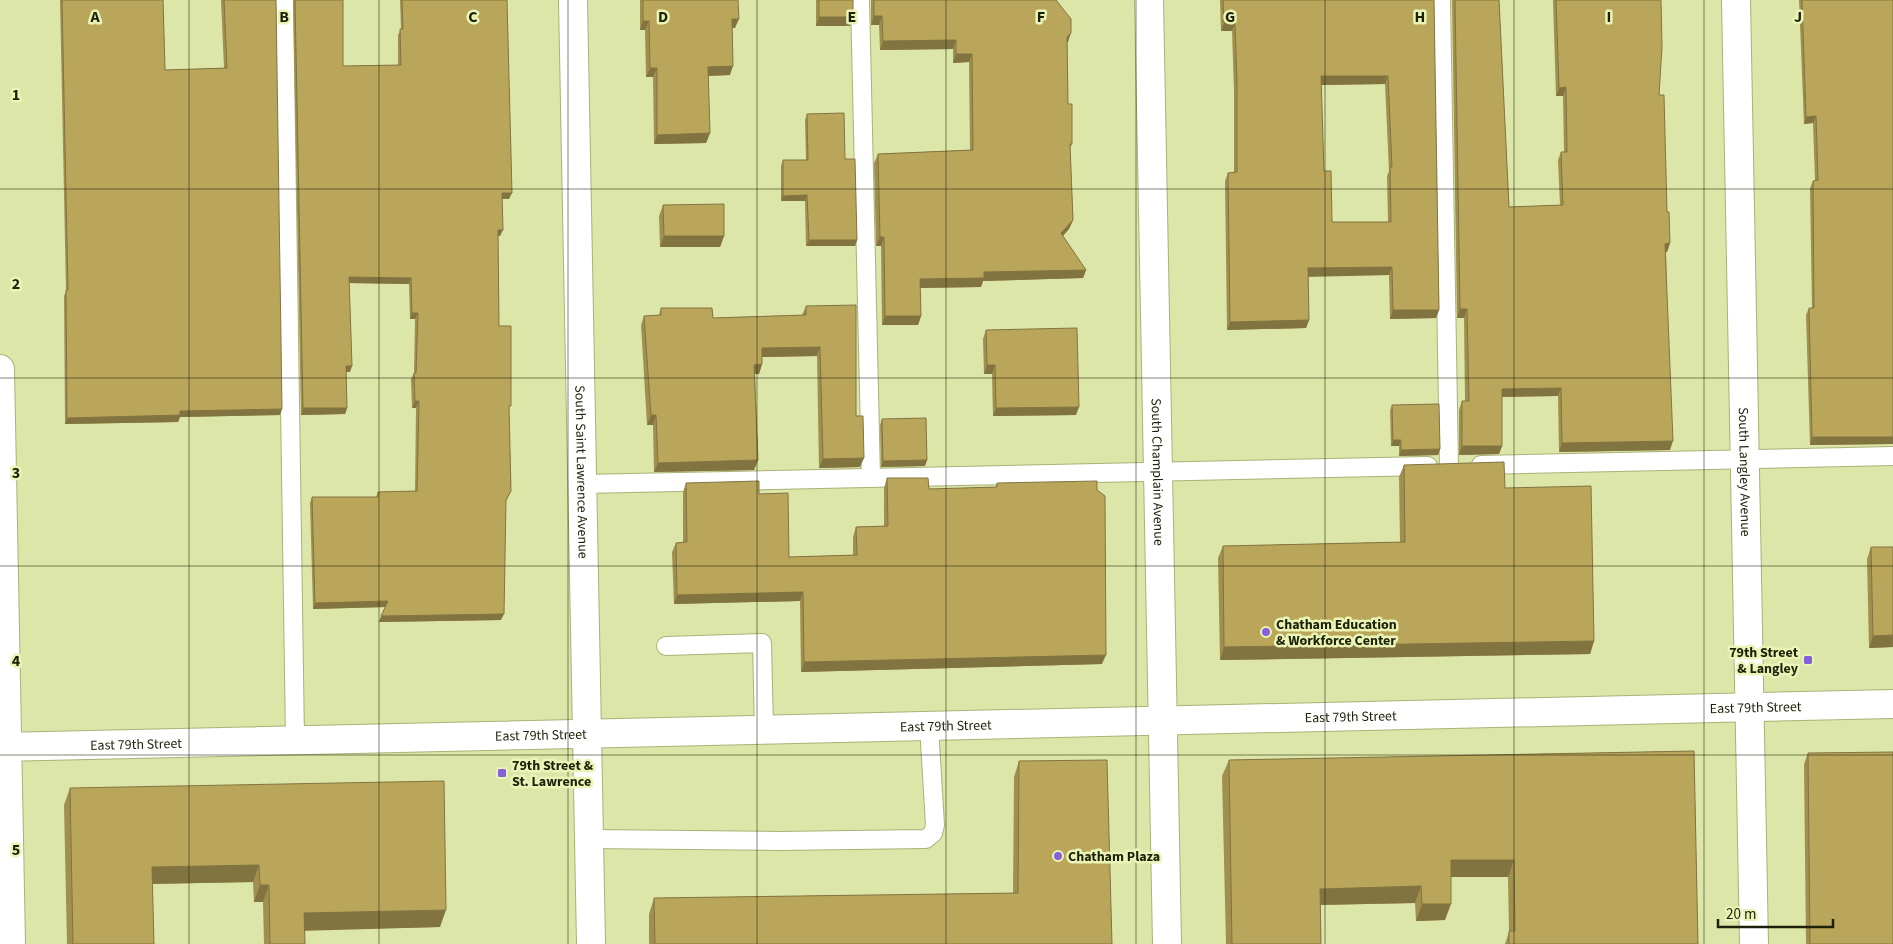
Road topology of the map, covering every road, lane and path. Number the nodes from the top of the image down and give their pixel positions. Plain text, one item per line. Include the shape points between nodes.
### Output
1 (284, 0) edge
2 (573, 0) edge
3 (860, 0) edge
4 (1149, 0) edge
5 (1441, 0) edge
6 (1736, 0) edge
7 (0, 369) edge
8 (1893, 456) edge
9 (1745, 459) junction
10 (1449, 466) junction
11 (1158, 471) junction
12 (872, 478) junction
13 (1, 482) edge
14 (582, 484) junction
15 (666, 646) dead end
16 (1893, 704) edge
17 (1750, 708) junction
18 (1163, 721) junction
19 (929, 726) junction
20 (764, 730) junction
21 (587, 734) junction
22 (295, 740) junction
23 (4, 747) edge
24 (589, 839) junction
25 (11, 944) edge
26 (591, 944) edge
27 (1167, 944) edge
28 (1754, 944) edge

1 - 22 lane
2 - 14 street, South Saint Lawrence Avenue
3 - 12 lane
4 - 11 street, South Champlain Avenue
5 - 10 lane
6 - 9 street, South Langley Avenue
7 - 13 street
8 - 9 lane
9 - 10 lane
9 - 17 street, South Langley Avenue
10 - 11 lane
11 - 12 lane
11 - 18 street, South Champlain Avenue
12 - 14 lane
13 - 23 street
14 - 21 street, South Saint Lawrence Avenue
15 - 20 lane via 762,642
16 - 17 street, East 79th Street
17 - 18 street, East 79th Street
17 - 28 street, South Langley Avenue
18 - 19 street, East 79th Street
18 - 27 street, South Champlain Avenue
19 - 20 street, East 79th Street
19 - 24 lane via 935,824 933,833 926,839
20 - 21 street, East 79th Street
21 - 22 street, East 79th Street
21 - 24 street, South Saint Lawrence Avenue
22 - 23 street, East 79th Street
23 - 25 street
24 - 26 street, South Saint Lawrence Avenue

